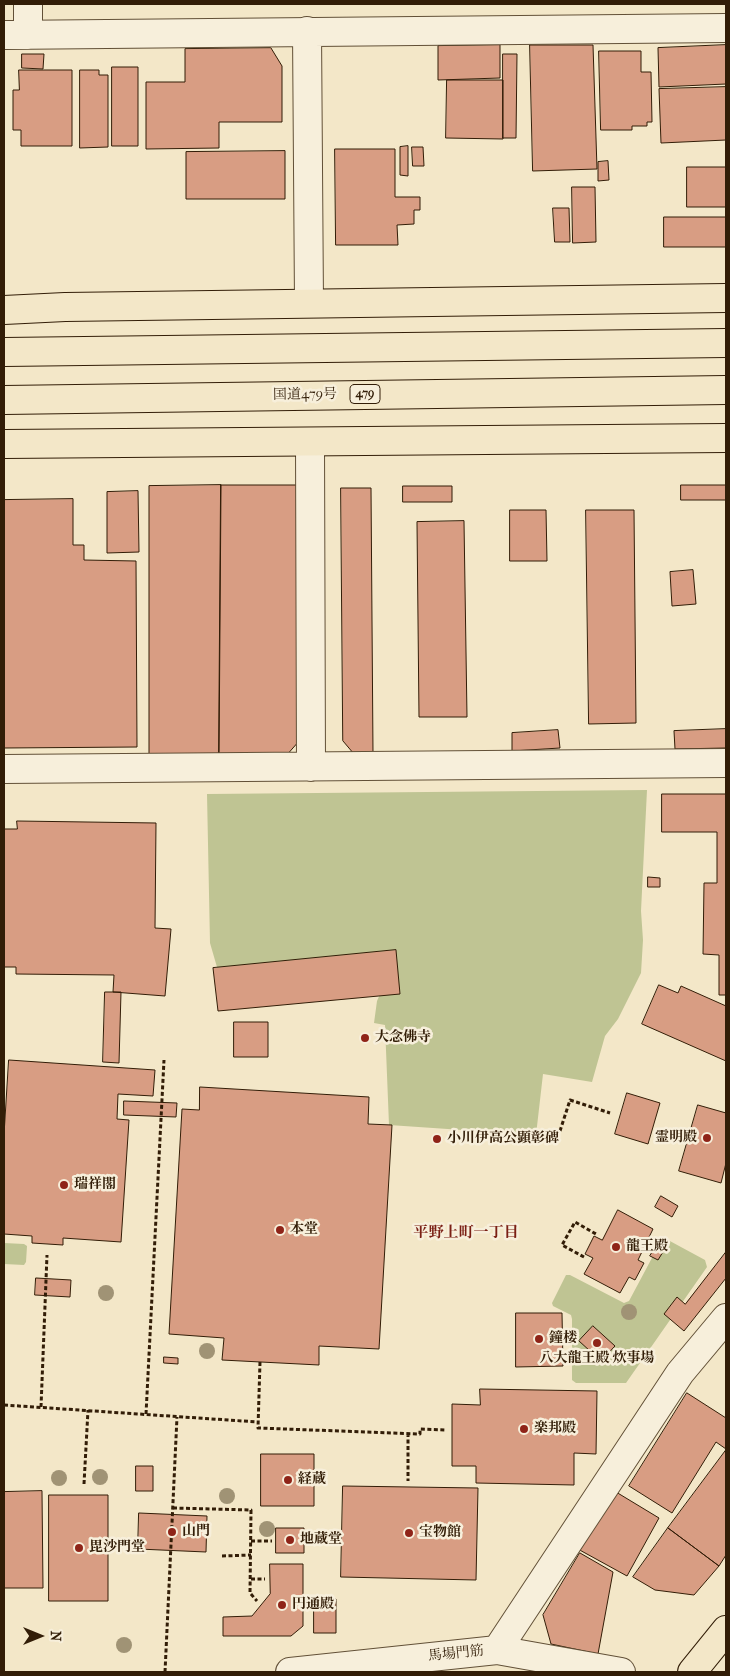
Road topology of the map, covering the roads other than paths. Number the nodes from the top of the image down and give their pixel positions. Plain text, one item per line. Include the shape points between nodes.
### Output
1 (28, 4) edge
2 (726, 28) edge
3 (306, 31) junction
4 (16, 35) edge
5 (726, 298) edge
6 (309, 303) junction
7 (4, 310) edge
8 (726, 343) edge
9 (4, 352) edge
10 (726, 390) edge
11 (4, 400) edge
12 (726, 438) edge
13 (310, 442) junction
14 (4, 444) edge
15 (726, 763) edge
16 (311, 767) junction
17 (4, 769) edge
18 (726, 1318) edge
19 (726, 1630) edge
20 (496, 1650) junction
21 (290, 1672) edge
22 (621, 1672) edge
23 (692, 1672) edge

1 - 4 street
2 - 3 street
3 - 4 street
3 - 6 street
5 - 6 highway
6 - 7 highway
8 - 9 highway
10 - 11 highway, 国道479号 / 479
12 - 13 highway
13 - 14 highway
13 - 16 street
15 - 16 street
16 - 17 street
18 - 20 street via 680,1373
19 - 23 highway
20 - 21 street, 馬場門筋
20 - 22 street, 馬場門筋

